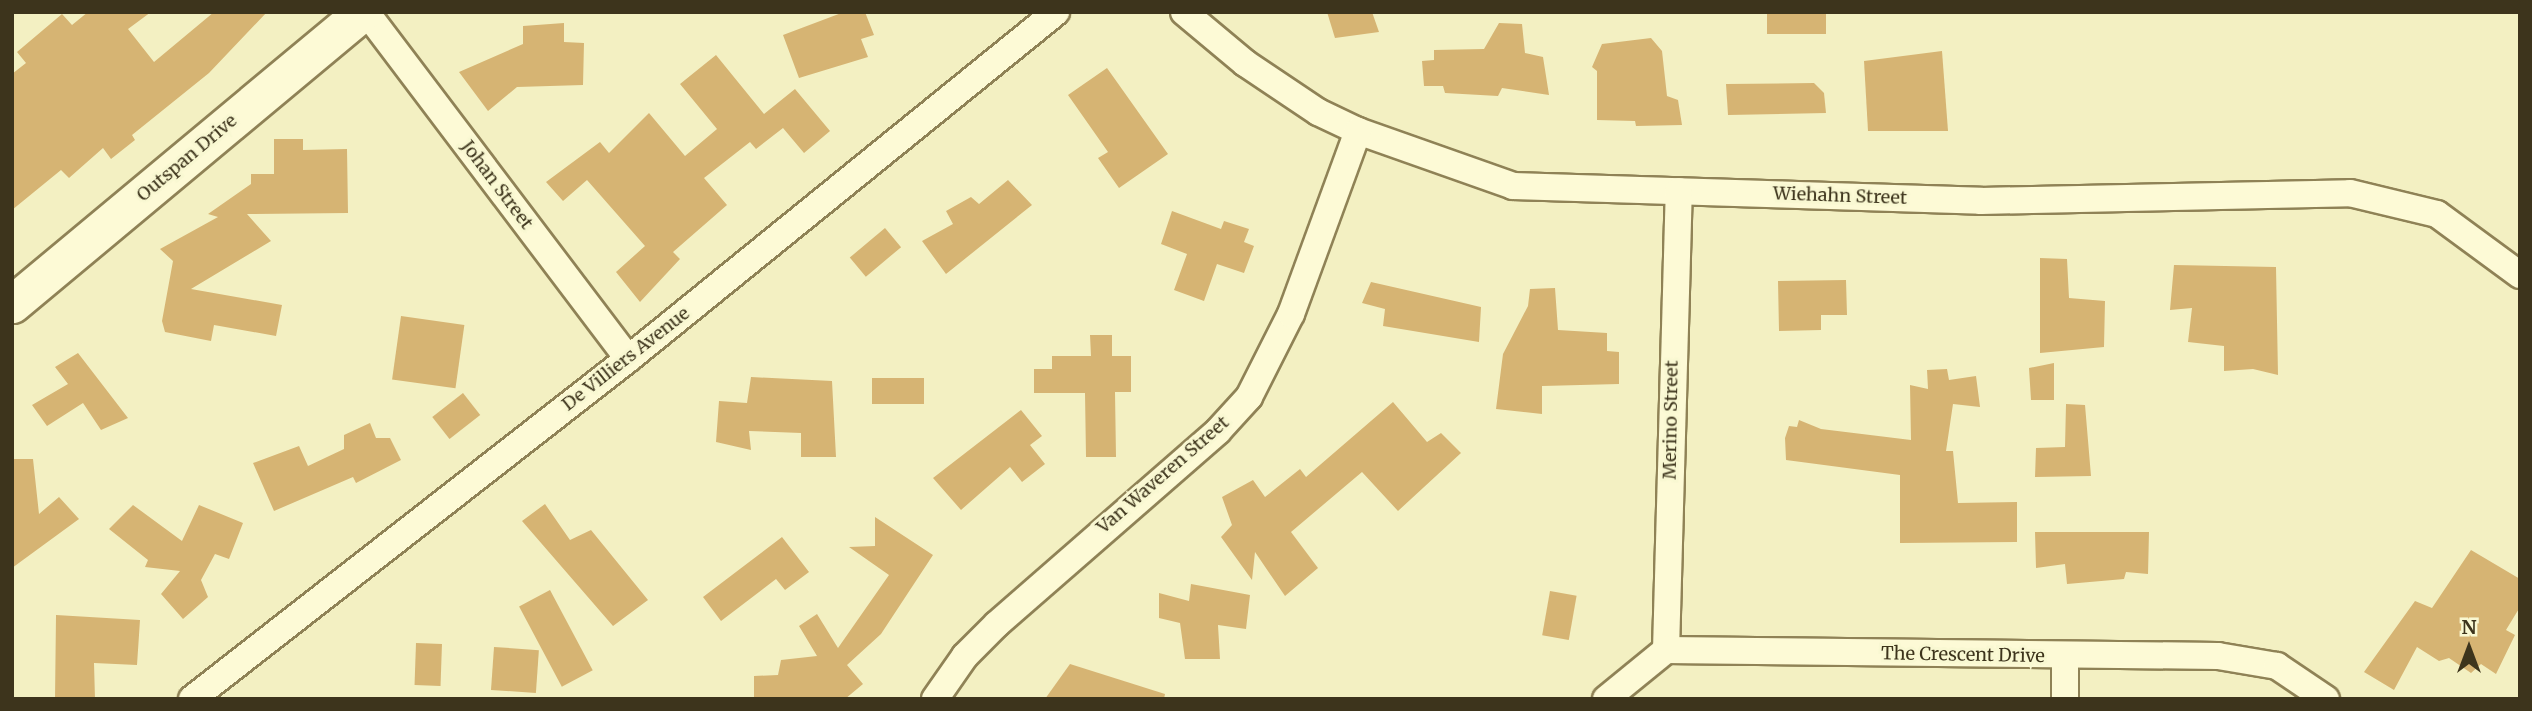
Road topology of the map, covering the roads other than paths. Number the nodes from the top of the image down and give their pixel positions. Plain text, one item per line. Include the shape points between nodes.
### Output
1 (364, 12) edge
2 (1055, 12) edge
3 (1184, 12) edge
4 (1358, 131) junction
5 (1679, 191) junction
6 (2520, 275) edge
7 (12, 303) edge
8 (628, 359) junction
9 (1666, 650) junction
10 (2065, 657) junction
11 (192, 699) edge
12 (934, 699) edge
13 (1606, 699) edge
14 (2065, 699) edge
15 (2326, 699) edge

1 - 7 street, Outspan Drive
1 - 8 street, Johan Street
2 - 8 street, De Villiers Avenue
3 - 4 street, Wiehahn Street via 1277,86
4 - 5 street, Wiehahn Street via 1513,186
4 - 12 street, Van Waveren Street via 1291,314 1249,397 1217,431 997,624 965,656
5 - 6 street, Wiehahn Street via 1981,201 2350,193 2437,214
5 - 9 street, Merino Street
8 - 11 street, De Villiers Avenue
9 - 10 street, The Crescent Drive
9 - 13 street
10 - 14 street
10 - 15 street, The Crescent Drive via 2246,659 2277,666

